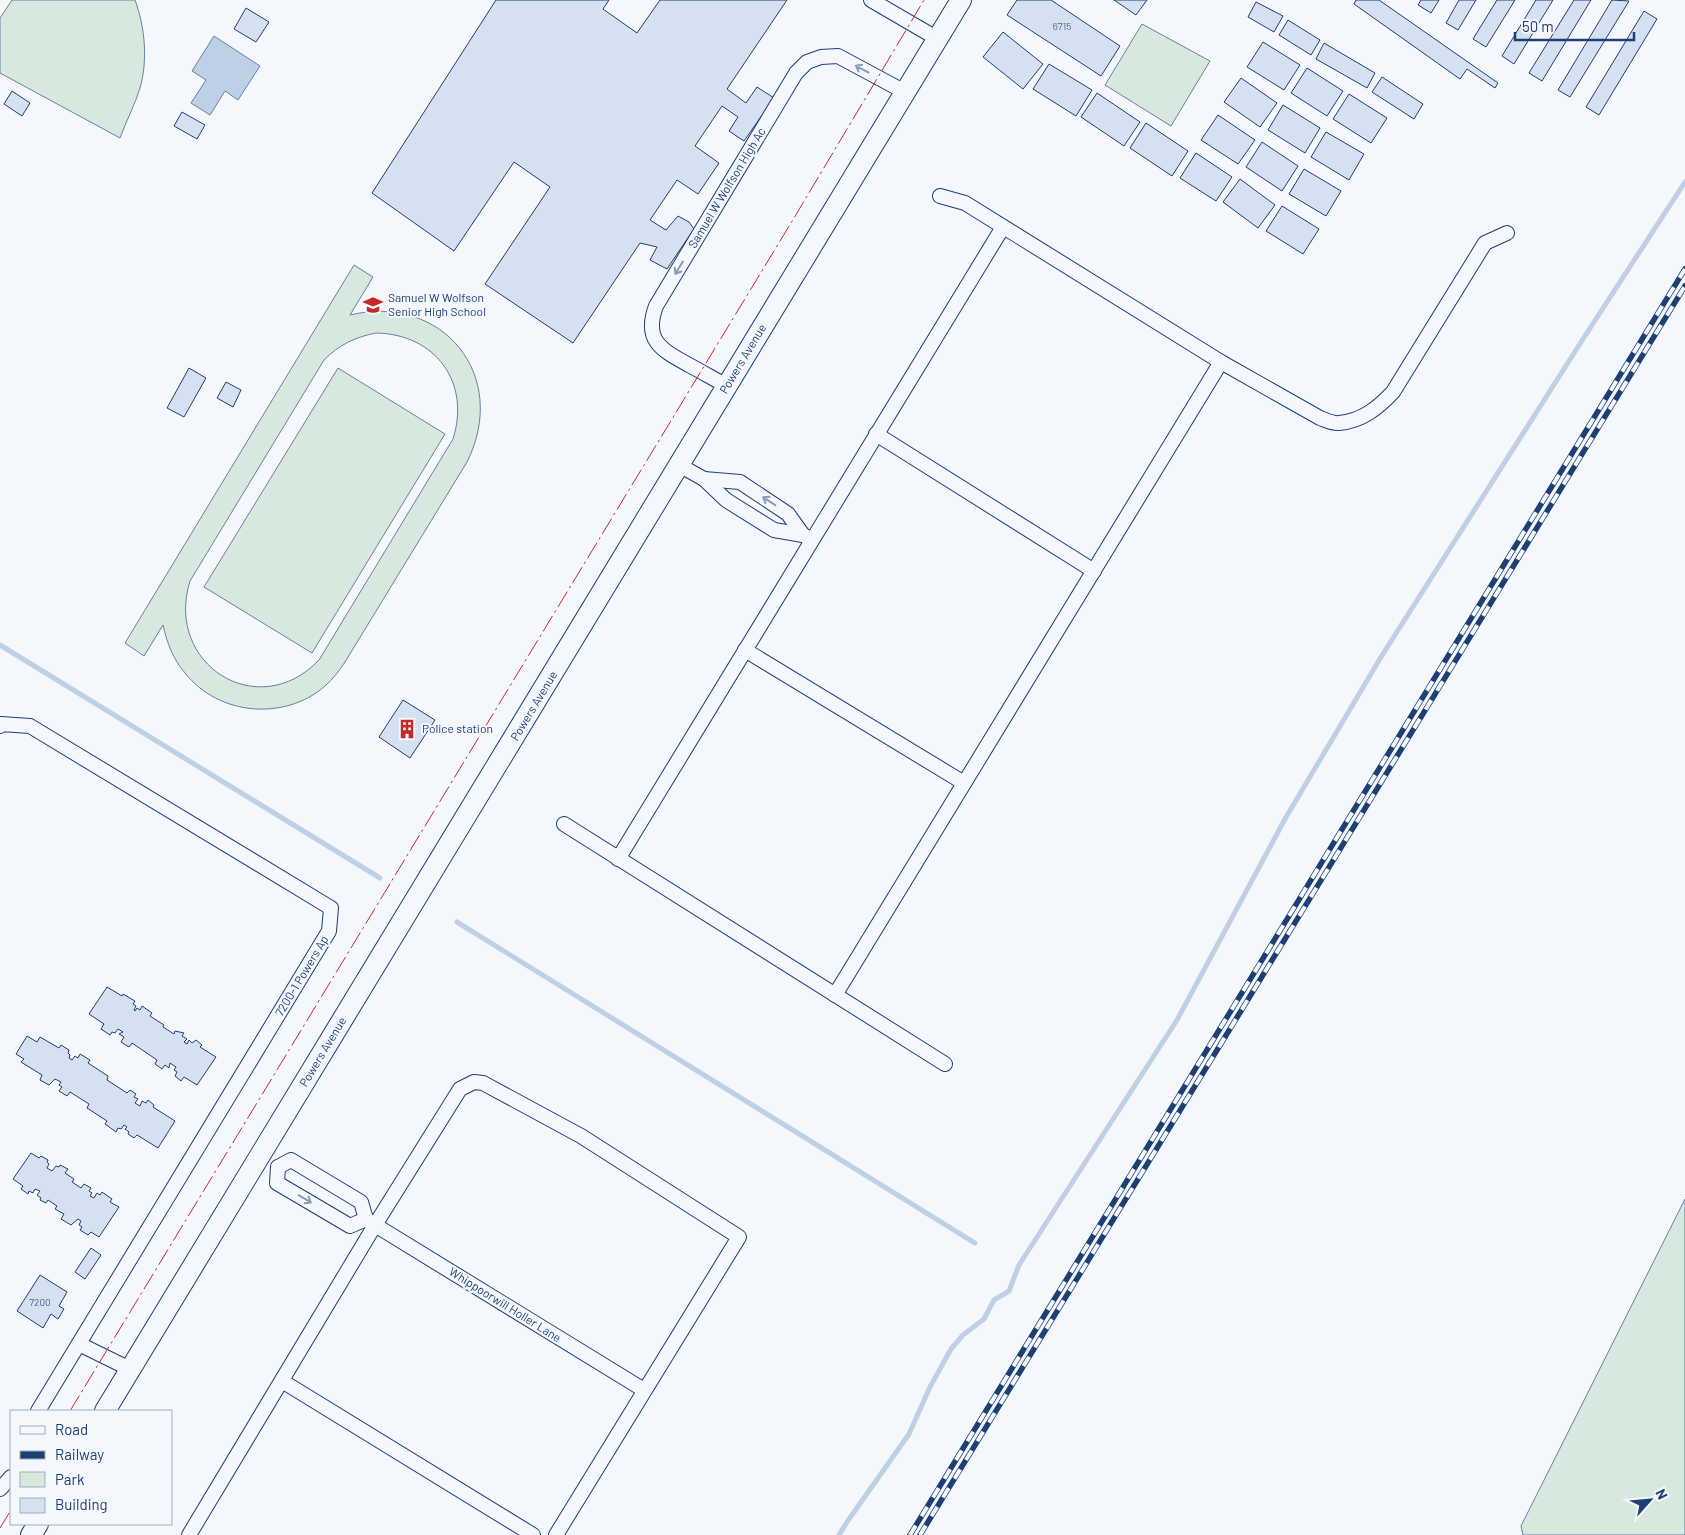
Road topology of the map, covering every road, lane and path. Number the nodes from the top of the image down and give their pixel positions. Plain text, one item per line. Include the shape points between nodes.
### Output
1 (871, 0) edge
2 (961, 0) edge
3 (938, 39) junction
4 (905, 92) junction
5 (940, 196) dead end
6 (1003, 227) junction
7 (1507, 233) dead end
8 (1221, 362) junction
9 (727, 386) junction
10 (876, 434) junction
11 (679, 465) junction
12 (704, 479) junction
13 (807, 538) junction
14 (1094, 571) junction
15 (745, 650) junction
16 (0, 726) edge
17 (964, 783) junction
18 (564, 824) dead end
19 (618, 859) junction
20 (835, 995) junction
21 (945, 1064) dead end
22 (260, 1156) junction
23 (278, 1167) junction
24 (371, 1222) junction
25 (79, 1344) junction
26 (130, 1370) junction
27 (282, 1381) junction
28 (644, 1390) junction
29 (39, 1410) edge
30 (106, 1410) edge
31 (10, 1478) edge
32 (0, 1489) edge
33 (189, 1535) edge
34 (533, 1535) edge
35 (556, 1535) edge

1 - 3 street
2 - 3 street, Powers Avenue
3 - 4 street, Powers Avenue
4 - 9 street, Powers Avenue
4 -> 9 street, Samuel W Wolfson High Ac via 838,56 807,62 796,73 651,319 652,332 666,352
5 - 6 street via 965,203
6 - 8 street
6 - 10 street
7 - 8 street via 1485,243 1393,392 1380,406 1361,418 1337,423 1320,418
8 - 14 street
9 - 11 street, Powers Avenue
10 - 13 street
10 - 14 street
11 - 12 street
11 - 22 street, Powers Avenue
12 - 13 street via 726,500 774,530
13 -> 12 street via 788,514 740,482
13 - 15 street
14 - 17 street
15 - 17 street
15 - 19 street
16 - 25 street, 7200-1 Powers Ap via 30,726 331,908 329,931
17 - 20 street
18 - 19 street
19 - 20 street
20 - 21 street
22 - 23 street
22 - 26 street, Powers Avenue
23 - 24 street, Whippoorwill Holler Lane via 291,1160 361,1202
23 -> 24 street via 276,1182 350,1226
24 - 27 street
24 - 28 street, Whippoorwill Holler Lane
24 - 28 street via 460,1089 474,1082 483,1083 581,1136 739,1237
25 - 26 street
25 - 29 street, 7200-1 Powers Ap
26 - 30 street, Powers Avenue
27 - 33 street
27 - 34 street
28 - 35 street
31 - 32 street

